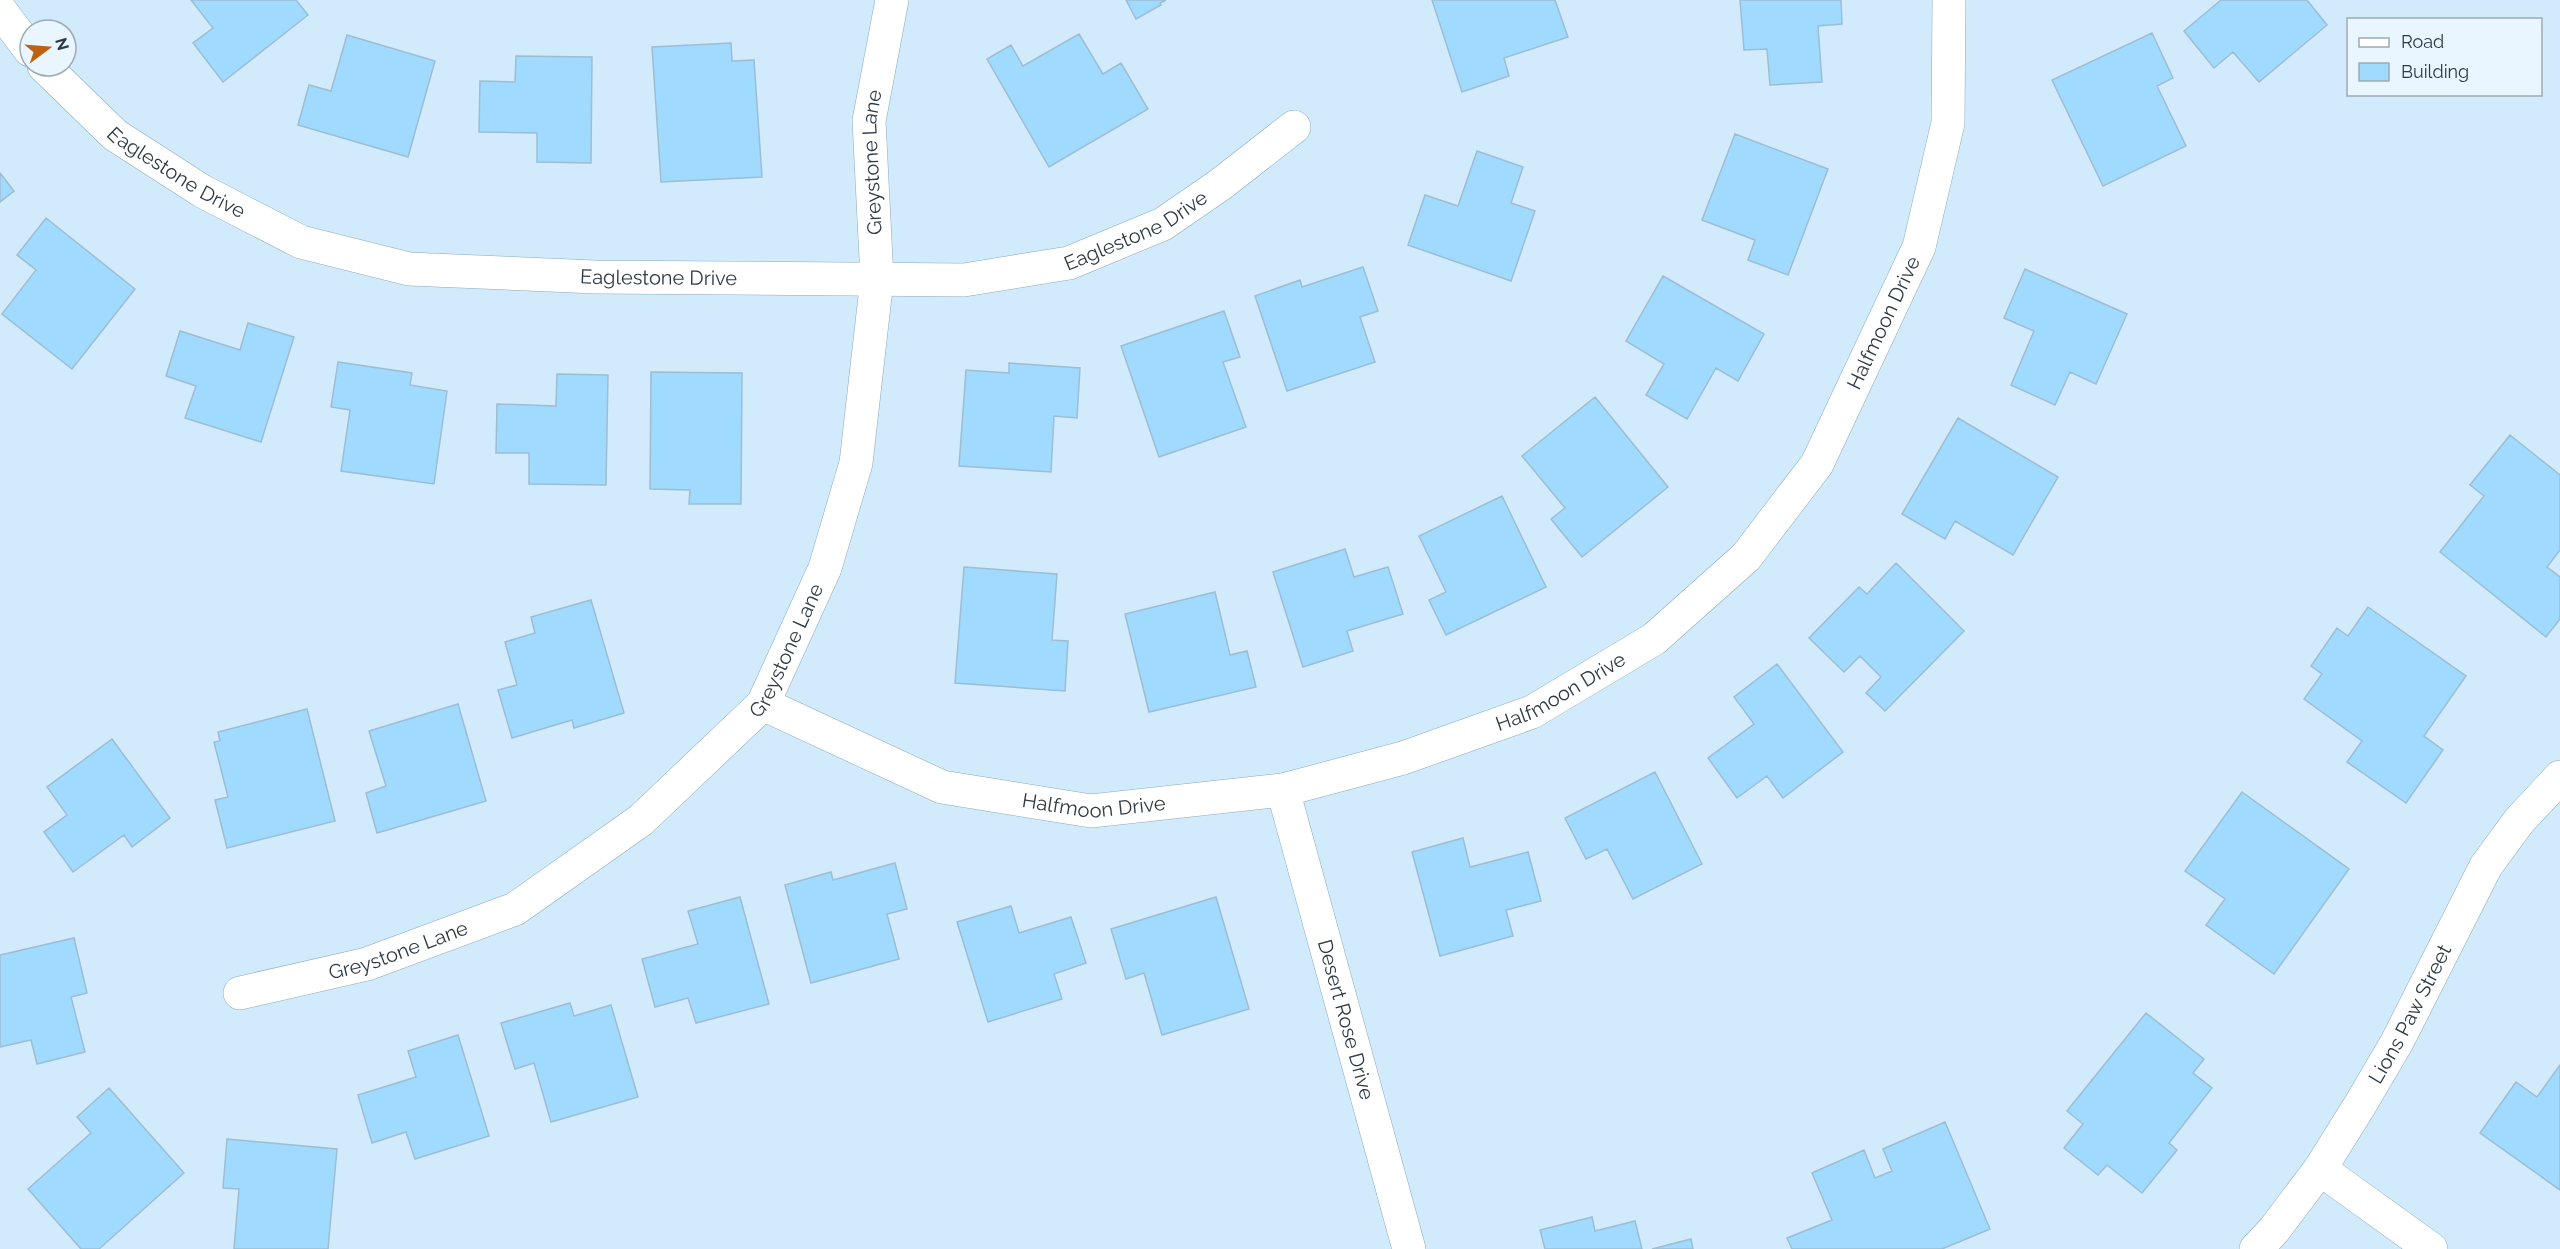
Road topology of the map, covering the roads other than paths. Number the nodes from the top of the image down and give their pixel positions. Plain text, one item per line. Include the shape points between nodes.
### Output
1 (892, 0) edge
2 (1949, 0) edge
3 (0, 10) edge
4 (18, 34) edge
5 (56, 78) edge
6 (1294, 127) dead end
7 (877, 279) junction
8 (763, 704) junction
9 (2560, 777) edge
10 (1283, 790) junction
11 (240, 993) dead end
12 (2320, 1169) junction
13 (1409, 1249) edge
14 (2256, 1249) edge
15 (2431, 1249) edge

1 - 7 street, Greystone Lane via 869,121
2 - 10 street, Halfmoon Drive via 1948,123 1919,247 1817,465 1746,557 1654,639 1532,712 1403,758
3 - 4 street
5 - 7 street, Eaglestone Drive via 115,135 202,191 301,242 409,269 595,277
6 - 7 street, Eaglestone Drive via 1163,224 1069,263 964,280
7 - 8 street, Greystone Lane via 856,463 825,568
8 - 10 street, Halfmoon Drive via 953,789 1091,811
8 - 11 street, Greystone Lane via 641,820 515,909 367,964
9 - 12 street, Lions Paw Street via 2519,820 2486,867 2397,1042
10 - 13 street, Desert Rose Drive
12 - 14 street, Lions Paw Street
12 - 15 street

